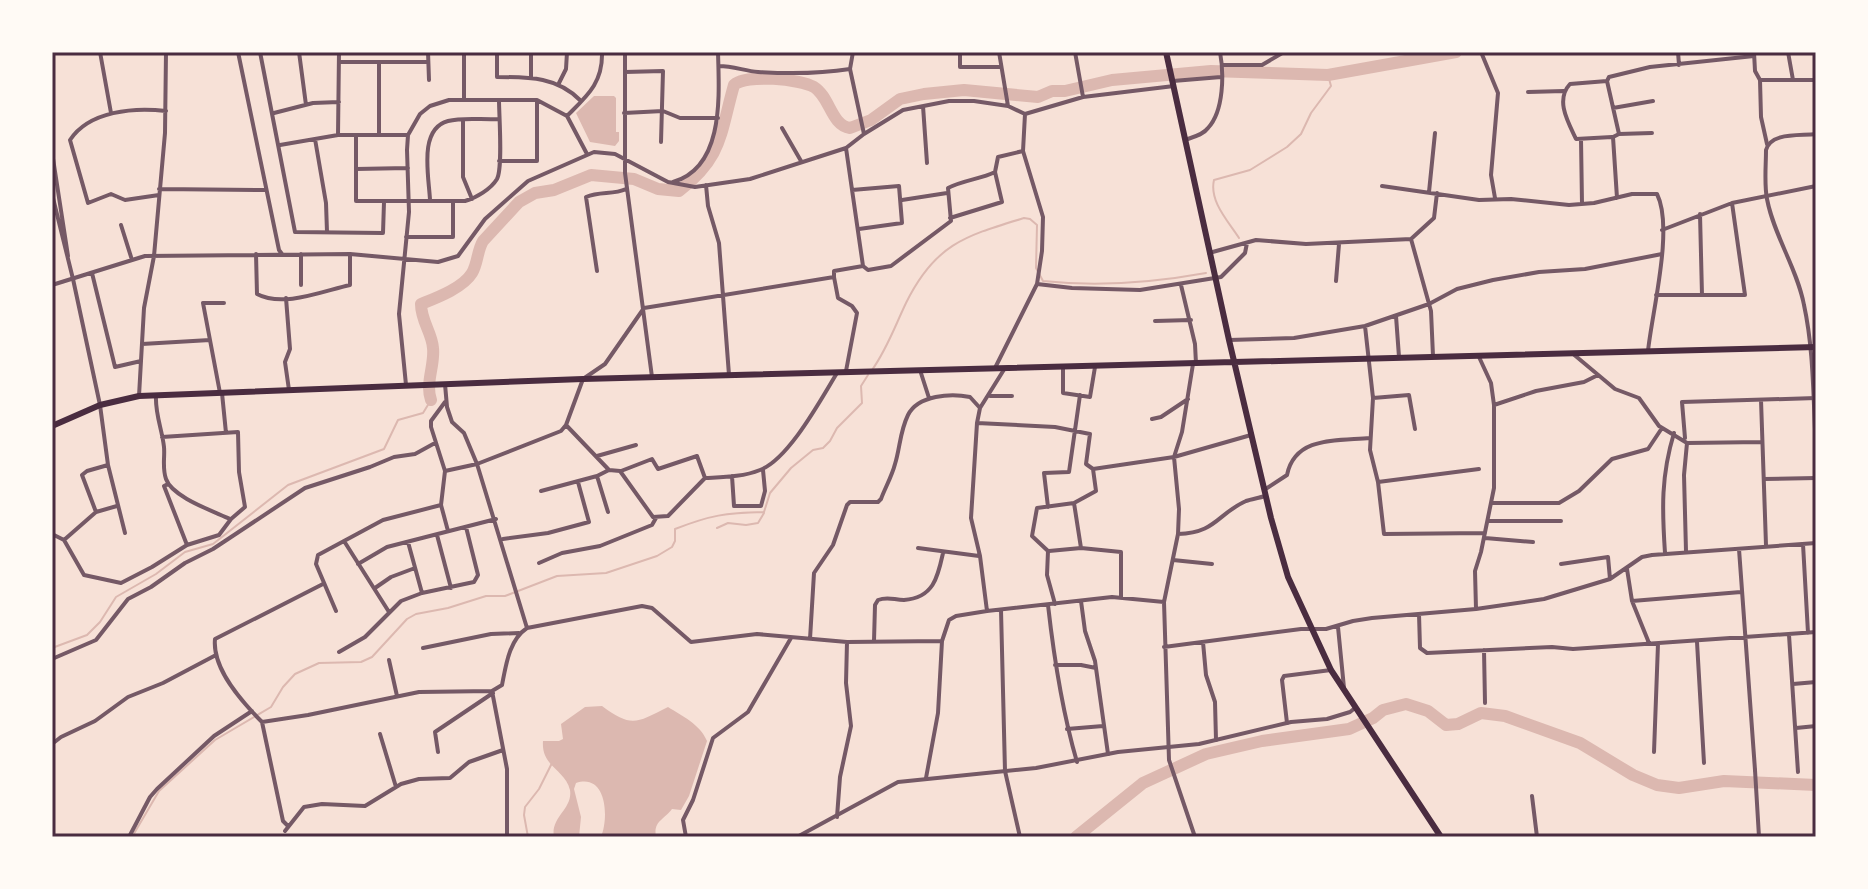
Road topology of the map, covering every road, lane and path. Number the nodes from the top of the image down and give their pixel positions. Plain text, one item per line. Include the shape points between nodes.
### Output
1 (100, 52) edge
2 (166, 52) edge
3 (238, 52) edge
4 (260, 52) edge
5 (299, 52) edge
6 (339, 52) edge
7 (428, 52) edge
8 (464, 52) edge
9 (497, 52) edge
10 (531, 52) edge
11 (567, 52) edge
12 (602, 52) edge
13 (625, 52) edge
14 (718, 52) edge
15 (853, 52) edge
16 (960, 52) edge
17 (999, 52) edge
18 (1075, 52) edge
19 (1166, 52) edge
20 (1220, 52) edge
21 (1284, 52) edge
22 (1481, 52) edge
23 (1678, 52) edge
24 (1788, 52) edge
25 (1754, 54) edge
26 (339, 62) junction
27 (379, 62) junction
28 (428, 62) junction
29 (1223, 65) junction
30 (1679, 65) junction
31 (718, 66) junction
32 (1001, 67) junction
33 (850, 69) junction
34 (625, 72) junction
35 (531, 77) junction
36 (1221, 77) junction
37 (429, 80) dead end
38 (1760, 80) junction
39 (1793, 80) junction
40 (1816, 80) edge
41 (1607, 81) junction
42 (559, 83) junction
43 (1173, 84) junction
44 (1564, 91) junction
45 (1528, 92) dead end
46 (1083, 97) junction
47 (464, 99) junction
48 (499, 100) junction
49 (537, 100) junction
50 (581, 101) junction
51 (1653, 101) dead end
52 (339, 102) junction
53 (306, 105) junction
54 (923, 106) junction
55 (1008, 106) junction
56 (1613, 108) junction
57 (166, 111) junction
58 (663, 111) junction
59 (111, 113) junction
60 (273, 113) junction
61 (624, 113) junction
62 (1025, 114) junction
63 (567, 116) junction
64 (718, 118) junction
65 (499, 119) junction
66 (463, 120) junction
67 (782, 128) dead end
68 (1435, 133) dead end
69 (1652, 133) dead end
70 (864, 134) junction
71 (1816, 134) edge
72 (338, 135) junction
73 (356, 135) junction
74 (379, 135) junction
75 (408, 135) junction
76 (1616, 135) junction
77 (315, 138) junction
78 (1581, 139) junction
79 (1185, 141) junction
80 (661, 142) dead end
81 (1767, 144) junction
82 (280, 145) junction
83 (846, 148) junction
84 (1023, 151) junction
85 (52, 152) edge
86 (587, 154) junction
87 (625, 159) junction
88 (499, 161) junction
89 (801, 161) junction
90 (927, 163) dead end
91 (408, 168) junction
92 (356, 169) junction
93 (995, 172) junction
94 (666, 182) junction
95 (706, 185) junction
96 (626, 186) junction
97 (1382, 186) dead end
98 (1816, 186) edge
99 (264, 190) junction
100 (852, 190) junction
101 (159, 192) junction
102 (1429, 192) junction
103 (947, 193) junction
104 (1437, 193) junction
105 (52, 194) edge
106 (1766, 196) junction
107 (1495, 198) junction
108 (1617, 198) junction
109 (472, 199) junction
110 (430, 200) junction
111 (901, 200) junction
112 (409, 201) junction
113 (453, 201) junction
114 (384, 202) junction
115 (1732, 203) junction
116 (1582, 205) junction
117 (1700, 214) junction
118 (950, 218) junction
119 (121, 225) dead end
120 (859, 229) junction
121 (1662, 230) junction
122 (327, 232) junction
123 (406, 237) junction
124 (1411, 239) junction
125 (1247, 243) junction
126 (1339, 244) junction
127 (1209, 253) junction
128 (256, 254) junction
129 (282, 254) junction
130 (301, 254) junction
131 (350, 254) junction
132 (1662, 254) junction
133 (154, 256) junction
134 (404, 258) junction
135 (132, 260) junction
136 (69, 266) junction
137 (863, 266) junction
138 (597, 271) dead end
139 (92, 273) junction
140 (834, 277) junction
141 (1215, 278) junction
142 (73, 279) junction
143 (1336, 281) dead end
144 (1037, 284) junction
145 (52, 285) edge
146 (301, 285) dead end
147 (1181, 285) junction
148 (723, 294) junction
149 (1656, 295) junction
150 (1702, 295) junction
151 (286, 298) junction
152 (224, 303) dead end
153 (1427, 304) junction
154 (644, 308) junction
155 (1396, 315) junction
156 (1191, 320) junction
157 (1155, 321) dead end
158 (1365, 326) junction
159 (210, 340) junction
160 (1229, 340) junction
161 (142, 344) junction
162 (1813, 347) edge
163 (1648, 351) junction
164 (1572, 353) junction
165 (1478, 355) junction
166 (1433, 356) junction
167 (1399, 357) junction
168 (1366, 359) junction
169 (141, 361) junction
170 (1234, 361) junction
171 (1194, 364) junction
172 (1063, 367) junction
173 (1095, 367) junction
174 (995, 368) junction
175 (1005, 368) junction
176 (919, 369) junction
177 (846, 372) junction
178 (837, 373) junction
179 (729, 375) junction
180 (1598, 375) junction
181 (652, 377) junction
182 (583, 379) junction
183 (445, 384) junction
184 (406, 385) junction
185 (290, 390) junction
186 (221, 393) junction
187 (1080, 395) junction
188 (139, 396) junction
189 (156, 396) junction
190 (989, 396) junction
191 (1012, 396) dead end
192 (929, 398) junction
193 (1373, 398) junction
194 (1814, 398) edge
195 (1188, 399) junction
196 (1761, 400) junction
197 (445, 401) junction
198 (100, 405) junction
199 (1494, 405) junction
200 (980, 408) junction
201 (1152, 419) dead end
202 (977, 423) junction
203 (566, 425) junction
204 (52, 426) edge
205 (1662, 428) junction
206 (1415, 429) dead end
207 (1075, 430) junction
208 (226, 433) junction
209 (1674, 433) junction
210 (1251, 435) junction
211 (162, 437) junction
212 (1370, 438) junction
213 (1686, 442) junction
214 (1762, 442) junction
215 (435, 443) junction
216 (636, 445) dead end
217 (1816, 448) edge
218 (597, 456) junction
219 (1174, 457) junction
220 (477, 464) junction
221 (108, 465) junction
222 (762, 469) junction
223 (1093, 469) junction
224 (1479, 469) dead end
225 (609, 470) junction
226 (445, 471) junction
227 (620, 471) junction
228 (597, 476) junction
229 (732, 476) junction
230 (705, 478) junction
231 (1816, 478) edge
232 (1764, 479) junction
233 (578, 482) junction
234 (1378, 482) junction
235 (168, 484) junction
236 (541, 491) dead end
237 (1264, 493) junction
238 (1074, 503) junction
239 (1492, 503) junction
240 (441, 505) junction
241 (117, 506) junction
242 (1048, 507) junction
243 (96, 512) junction
244 (608, 512) dead end
245 (656, 518) junction
246 (231, 519) junction
247 (496, 519) junction
248 (1488, 521) junction
249 (1561, 521) dead end
250 (466, 527) junction
251 (448, 531) junction
252 (125, 533) dead end
253 (52, 534) edge
254 (1178, 534) junction
255 (437, 535) junction
256 (1485, 536) junction
257 (501, 539) junction
258 (64, 540) junction
259 (344, 541) junction
260 (408, 541) junction
261 (1533, 542) dead end
262 (1816, 543) edge
263 (1803, 544) junction
264 (187, 545) junction
265 (1766, 545) junction
266 (918, 548) dead end
267 (1081, 548) junction
268 (1739, 548) junction
269 (1048, 551) junction
270 (1686, 551) junction
271 (943, 553) junction
272 (1665, 553) junction
273 (980, 556) junction
274 (1173, 560) junction
275 (539, 563) dead end
276 (358, 564) junction
277 (1212, 564) dead end
278 (1561, 564) dead end
279 (415, 568) junction
280 (1627, 568) junction
281 (1610, 579) junction
282 (323, 584) junction
283 (375, 588) junction
284 (451, 588) junction
285 (1741, 592) junction
286 (422, 593) junction
287 (1121, 598) junction
288 (1081, 601) junction
289 (1632, 601) junction
290 (1164, 602) junction
291 (1055, 604) junction
292 (1048, 605) junction
293 (1476, 609) junction
294 (1001, 610) junction
295 (336, 611) dead end
296 (987, 611) junction
297 (389, 612) junction
298 (1419, 614) junction
299 (1338, 627) junction
300 (527, 628) junction
301 (1310, 629) junction
302 (1816, 632) edge
303 (519, 633) junction
304 (1808, 634) junction
305 (1789, 635) junction
306 (1745, 637) junction
307 (791, 638) junction
308 (810, 639) junction
309 (874, 641) junction
310 (942, 641) junction
311 (847, 642) junction
312 (1203, 642) junction
313 (1697, 642) junction
314 (1649, 643) junction
315 (1658, 644) junction
316 (1164, 647) junction
317 (423, 648) dead end
318 (1484, 650) junction
319 (339, 652) dead end
320 (216, 655) junction
321 (52, 659) edge
322 (389, 660) dead end
323 (1055, 665) junction
324 (1096, 668) junction
325 (1331, 670) junction
326 (1816, 682) edge
327 (1793, 684) junction
328 (1344, 689) junction
329 (493, 692) junction
330 (397, 696) junction
331 (1485, 703) dead end
332 (1357, 706) junction
333 (252, 711) junction
334 (262, 722) junction
335 (1287, 723) junction
336 (1103, 726) junction
337 (1816, 726) edge
338 (1796, 728) junction
339 (1067, 729) junction
340 (380, 734) dead end
341 (1216, 740) junction
342 (52, 744) edge
343 (1168, 747) junction
344 (503, 750) junction
345 (438, 752) dead end
346 (1654, 752) dead end
347 (1108, 754) junction
348 (1077, 762) junction
349 (1704, 763) dead end
350 (1005, 771) junction
351 (1798, 772) dead end
352 (926, 778) junction
353 (396, 787) junction
354 (1532, 796) dead end
355 (837, 817) junction
356 (129, 837) edge
357 (507, 837) edge
358 (686, 837) edge
359 (797, 837) edge
360 (1020, 837) edge
361 (1195, 837) edge
362 (1441, 837) edge
363 (1537, 837) edge
364 (1759, 837) edge

1 - 59 street
2 - 57 street
3 - 99 street
4 - 60 street
5 - 53 street
6 - 26 street
7 - 28 street
8 - 47 street
9 - 35 street via 497,77
10 - 35 street
11 - 42 street
12 - 50 street via 600,76
13 - 34 street
14 - 31 street
15 - 33 street
16 - 32 street via 960,67
17 - 32 street
18 - 46 street
19 - 43 main road
20 - 29 street
21 - 29 street via 1262,65
22 - 107 street via 1498,96 1491,175
23 - 30 street
24 - 39 street
25 - 30 street
25 - 38 street
26 - 27 street
26 - 52 street
27 - 28 street
27 - 74 street
28 - 37 street
29 - 36 street
30 - 41 street via 1617,73
31 - 33 street via 794,74
31 - 64 street
32 - 55 street
33 - 70 street
34 - 58 street via 663,71
34 - 61 street
35 - 42 street
36 - 43 street
36 - 79 street via 1212,123
38 - 39 street
38 - 81 street
39 - 40 street
41 - 44 street via 1570,84
41 - 56 street
42 - 50 street
43 - 46 street
43 - 79 main road
44 - 45 street
44 - 78 street via 1565,115 1574,136
46 - 62 street
47 - 48 street
47 - 75 street via 430,106
48 - 49 street
48 - 65 street
49 - 63 street
49 - 88 street via 537,161
50 - 63 street
51 - 56 street
52 - 53 street
52 - 72 street
53 - 60 street
54 - 55 street via 966,101
54 - 70 street via 897,112
54 - 90 street
55 - 62 street
56 - 76 street
57 - 59 street
57 - 101 street
58 - 61 street
58 - 64 street via 680,118
58 - 80 street
59 - 101 street via 70,140 88,203 111,194 125,200
60 - 82 street
61 - 87 street
62 - 84 street
63 - 86 street
64 - 94 street via 701,161 681,179
65 - 66 street
65 - 88 street
66 - 109 street via 463,177
66 - 110 street via 442,123 428,141
67 - 89 street
68 - 102 street
69 - 76 street
70 - 83 street
71 - 81 street via 1775,138
72 - 73 street
72 - 77 street
73 - 74 street
73 - 92 street
74 - 75 street
75 - 91 street
76 - 78 street
76 - 108 street
77 - 82 street
77 - 122 street
78 - 116 street
79 - 127 main road
81 - 106 street
82 - 122 street via 295,232
83 - 89 street
83 - 100 street
84 - 93 street via 998,157
84 - 144 street via 1043,217
85 - 136 street
86 - 87 street via 608,152
86 - 134 street via 528,181 485,219 458,256 438,262
87 - 94 street
87 - 96 street
88 - 109 street via 497,179
89 - 95 street via 750,179
91 - 92 street
91 - 112 street
92 - 114 street via 356,201
93 - 103 street via 963,181
93 - 118 street via 1002,202
94 - 95 street
95 - 148 street
96 - 138 street via 616,193 586,197
96 - 154 street
97 - 102 street
98 - 106 street
99 - 101 street
99 - 129 street
100 - 111 street via 899,186
100 - 120 street
101 - 133 street
102 - 104 street
103 - 111 street
103 - 118 street
104 - 107 street
104 - 124 street via 1434,218
105 - 136 street
106 - 115 street
106 - 162 street via 1801,294
107 - 116 street
108 - 116 street
108 - 121 street via 1657,194
109 - 113 street
110 - 112 street
110 - 113 street
111 - 120 street via 902,223
112 - 114 street
112 - 123 street
113 - 123 street via 453,237
114 - 122 street via 383,233
115 - 117 street
115 - 150 street via 1745,295
117 - 121 street
117 - 150 street
118 - 137 street via 891,266
119 - 135 street
120 - 137 street
121 - 132 street
123 - 134 street
124 - 126 street
124 - 153 street
125 - 126 street
125 - 127 street
125 - 141 street via 1234,266
126 - 143 street
127 - 141 main road
128 - 129 street
128 - 133 street
128 - 151 street via 257,294
129 - 130 street
130 - 131 street
130 - 146 street
131 - 134 street
131 - 151 street via 350,285
132 - 149 street
132 - 153 street via 1493,280
133 - 135 street
133 - 161 street
134 - 184 street via 399,314
135 - 139 street
136 - 142 street
137 - 140 street via 834,271
139 - 142 street
139 - 169 street via 115,367
140 - 148 street
140 - 177 street via 838,298 857,313
141 - 147 street
141 - 160 main road
142 - 145 street
142 - 198 street
144 - 147 street via 1116,290
144 - 174 street
147 - 156 street
148 - 154 street
148 - 179 street
149 - 150 street
149 - 163 street
151 - 185 street
152 - 159 street via 203,303
153 - 155 street
153 - 166 street
154 - 181 street
154 - 182 street via 605,364
155 - 158 street
155 - 167 street
156 - 157 street
156 - 171 street
158 - 160 street via 1294,338
158 - 168 street
159 - 161 street
159 - 186 street
160 - 170 main road
161 - 169 street
162 - 163 main road
162 - 194 street
163 - 164 main road
164 - 165 main road
164 - 180 street
165 - 166 main road
165 - 199 street
166 - 167 main road
167 - 168 main road
168 - 170 main road
168 - 193 street
169 - 188 street
170 - 171 main road
170 - 210 main road
171 - 173 main road
171 - 195 street
172 - 173 main road
172 - 175 main road
172 - 187 street via 1063,393
173 - 187 street via 1090,397
174 - 175 main road
174 - 176 main road
175 - 190 street
176 - 177 main road
176 - 192 street
177 - 178 main road
178 - 179 main road
178 - 222 street via 799,435
179 - 181 main road
180 - 199 street
180 - 205 street via 1639,398
181 - 182 main road
182 - 183 main road
182 - 203 street
183 - 184 main road
183 - 197 street
184 - 185 main road
185 - 186 main road
186 - 189 main road
186 - 208 street
187 - 207 street
188 - 189 main road
188 - 198 main road
189 - 211 street
190 - 191 street
190 - 200 street
192 - 200 street via 964,395
192 - 308 street via 909,412 881,499 847,505 833,545 814,573
193 - 206 street via 1409,395
193 - 212 street
194 - 196 street
194 - 217 street
195 - 201 street
195 - 219 street
196 - 213 street via 1682,402
196 - 214 street
197 - 215 street via 431,421
197 - 220 street
198 - 204 main road
198 - 221 street
199 - 239 street
200 - 202 street
202 - 207 street
202 - 273 street via 971,518
203 - 218 street
203 - 220 street
205 - 209 street
205 - 239 street via 1648,449 1612,459 1559,503
207 - 223 street via 1090,434 1086,464
207 - 242 street via 1069,472 1044,473
208 - 211 street
208 - 246 street via 238,432 245,507
209 - 213 street
209 - 272 street via 1665,464
210 - 219 street
210 - 237 main road
211 - 235 street
212 - 234 street
212 - 237 street via 1308,446 1290,460 1287,475
213 - 214 street
213 - 270 street
214 - 232 street
215 - 226 street
215 - 321 street via 305,488 128,599 96,640
216 - 218 street
218 - 225 street
219 - 223 street
219 - 254 street
220 - 226 street
220 - 247 street
221 - 241 street
221 - 243 street via 82,475
222 - 229 street
222 - 229 street via 761,506 734,506
223 - 238 street via 1096,491
224 - 234 street
225 - 227 street
225 - 228 street
226 - 240 street
227 - 230 street via 652,459 658,469 697,456
227 - 245 street
228 - 233 street
228 - 244 street
229 - 230 street
230 - 245 street via 668,516
231 - 232 street
232 - 265 street
233 - 236 street
233 - 257 street via 589,522
234 - 256 street via 1384,534
235 - 246 street
235 - 264 street via 164,486
237 - 254 street via 1215,525
237 - 301 main road via 1288,577
238 - 242 street
238 - 267 street
239 - 248 street
240 - 251 street
240 - 259 street via 383,520
241 - 243 street
241 - 252 street
242 - 269 street via 1037,508 1032,531
243 - 258 street
245 - 275 street via 652,525 600,546
246 - 264 street via 213,539
247 - 250 street
247 - 257 street
248 - 249 street
248 - 256 street
250 - 251 street
250 - 284 street via 478,575 474,582
251 - 255 street
253 - 258 street
254 - 274 street
255 - 260 street
255 - 284 street
256 - 261 street
256 - 293 street via 1475,571
257 - 300 street
258 - 264 street via 84,575 121,583
259 - 276 street
259 - 282 street via 316,558
260 - 276 street
260 - 279 street
262 - 263 street
263 - 265 street
263 - 304 street
265 - 268 street
266 - 271 street
267 - 269 street
267 - 287 street via 1121,552
268 - 270 street
268 - 285 street
269 - 291 street via 1047,575
270 - 272 street
271 - 273 street
271 - 309 street via 932,588 907,600 878,600
272 - 280 street via 1642,557
273 - 296 street
274 - 277 street
274 - 290 street
276 - 283 street
278 - 281 street via 1608,557
279 - 283 street
279 - 286 street
280 - 281 street
280 - 289 street
281 - 293 street via 1544,599
282 - 295 street
282 - 320 street via 215,639
283 - 297 street
284 - 286 street
285 - 289 street
285 - 306 street
286 - 297 street
287 - 288 street
287 - 290 street
288 - 291 street
288 - 324 street
289 - 314 street
290 - 316 street
291 - 292 street
292 - 294 street
292 - 323 street
293 - 298 street
294 - 296 street
294 - 350 street
296 - 310 street via 949,620
297 - 319 street via 365,637
298 - 299 street
298 - 318 street via 1420,648 1427,653
299 - 301 street
299 - 328 street
300 - 303 street
300 - 307 street via 642,606 652,608 691,642 757,634
301 - 312 street
301 - 325 main road
302 - 304 street
303 - 317 street
303 - 329 street via 502,685
304 - 305 street
305 - 306 street
305 - 327 street
306 - 313 street
306 - 364 street
307 - 308 street
307 - 358 street via 748,712 713,738 683,820
308 - 311 street
309 - 310 street
309 - 311 street
310 - 352 street via 938,713
311 - 355 street via 851,726
312 - 316 street
312 - 341 street via 1215,702
313 - 315 street
313 - 349 street
314 - 315 street
314 - 318 street
315 - 346 street
316 - 343 street
318 - 331 street
320 - 333 street
320 - 342 street via 128,697
322 - 330 street
323 - 324 street
323 - 339 street
324 - 336 street
325 - 328 main road
325 - 335 street via 1284,676
326 - 327 street
327 - 338 street
328 - 332 main road
329 - 330 street
329 - 344 street
329 - 345 street via 435,732
330 - 334 street
332 - 335 street via 1327,719
332 - 362 main road
333 - 334 street
333 - 356 street via 214,736 157,789
334 - 353 street via 287,828 304,807 365,806
335 - 341 street
336 - 339 street
336 - 347 street
337 - 338 street
338 - 351 street
339 - 348 street
340 - 353 street
341 - 343 street
343 - 347 street
343 - 361 street
344 - 353 street via 469,762 450,778 419,779
344 - 357 street
347 - 348 street
348 - 350 street
350 - 352 street
350 - 360 street
352 - 355 street via 898,782
354 - 363 street
355 - 359 street

